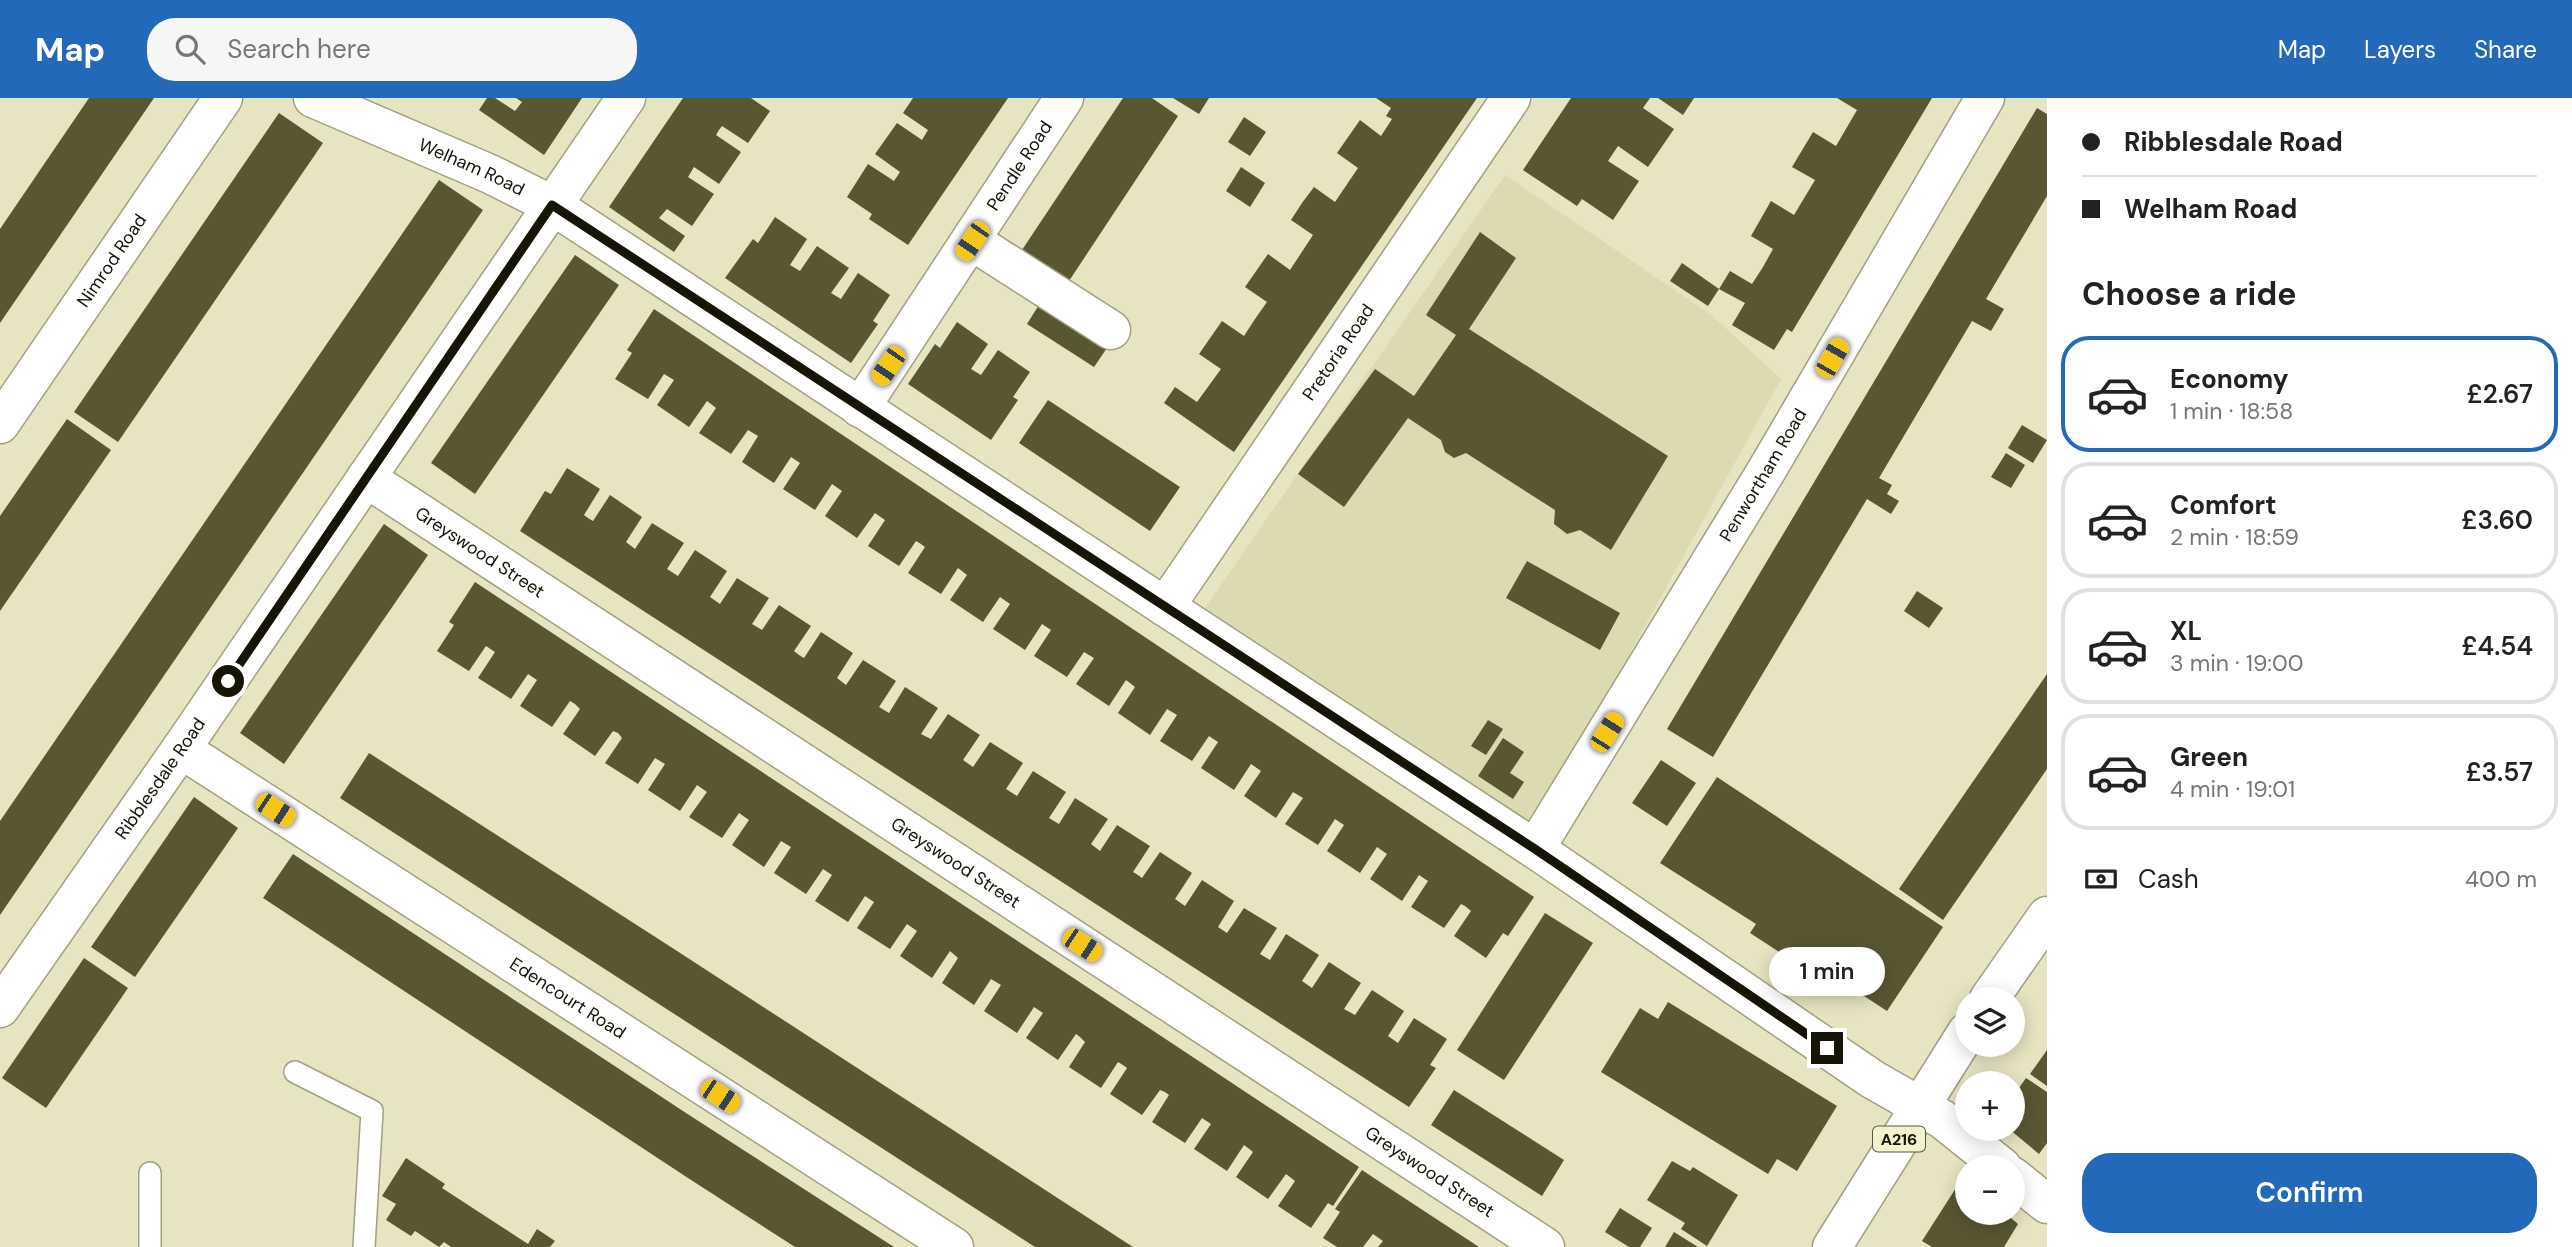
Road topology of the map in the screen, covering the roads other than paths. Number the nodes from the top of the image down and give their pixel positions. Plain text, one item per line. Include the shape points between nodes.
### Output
1 (223, 98) edge
2 (313, 98) edge
3 (626, 98) edge
4 (1063, 98) edge
5 (1511, 98) edge
6 (1984, 98) edge
7 (552, 205) junction
8 (972, 241) junction
9 (1111, 330) dead end
10 (860, 408) junction
11 (0, 424) edge
12 (366, 478) junction
13 (1165, 607) junction
14 (181, 750) junction
15 (1535, 849) junction
16 (2047, 916) edge
17 (1997, 987) edge
18 (0, 1007) edge
19 (1955, 1051) edge
20 (295, 1072) dead end
21 (1920, 1106) junction
22 (1987, 1155) edge
23 (150, 1173) dead end
24 (2025, 1186) edge
25 (2047, 1204) edge
26 (150, 1247) edge
27 (364, 1247) edge
28 (954, 1247) edge
29 (1545, 1247) edge
30 (1832, 1247) edge

1 - 11 street, Nimrod Road
2 - 7 street, Welham Road
3 - 7 street, Ribblesdale Road
4 - 8 street, Pendle Road
5 - 13 street, Pretoria Road
6 - 15 street, Penwortham Road via 1765,473
7 - 10 street, Welham Road
7 - 12 street, Ribblesdale Road
8 - 9 street
8 - 10 street, Pendle Road
10 - 13 street, Welham Road
12 - 14 street, Ribblesdale Road
12 - 29 street, Greyswood Street
13 - 15 street, Welham Road
14 - 18 street, Ribblesdale Road
14 - 28 street, Edencourt Road
15 - 21 street, Welham Road via 1872,1079
16 - 17 street
19 - 21 street, A216
20 - 27 lane via 372,1111
21 - 22 street, Welham Road
21 - 30 street, A216
23 - 26 lane
24 - 25 street

